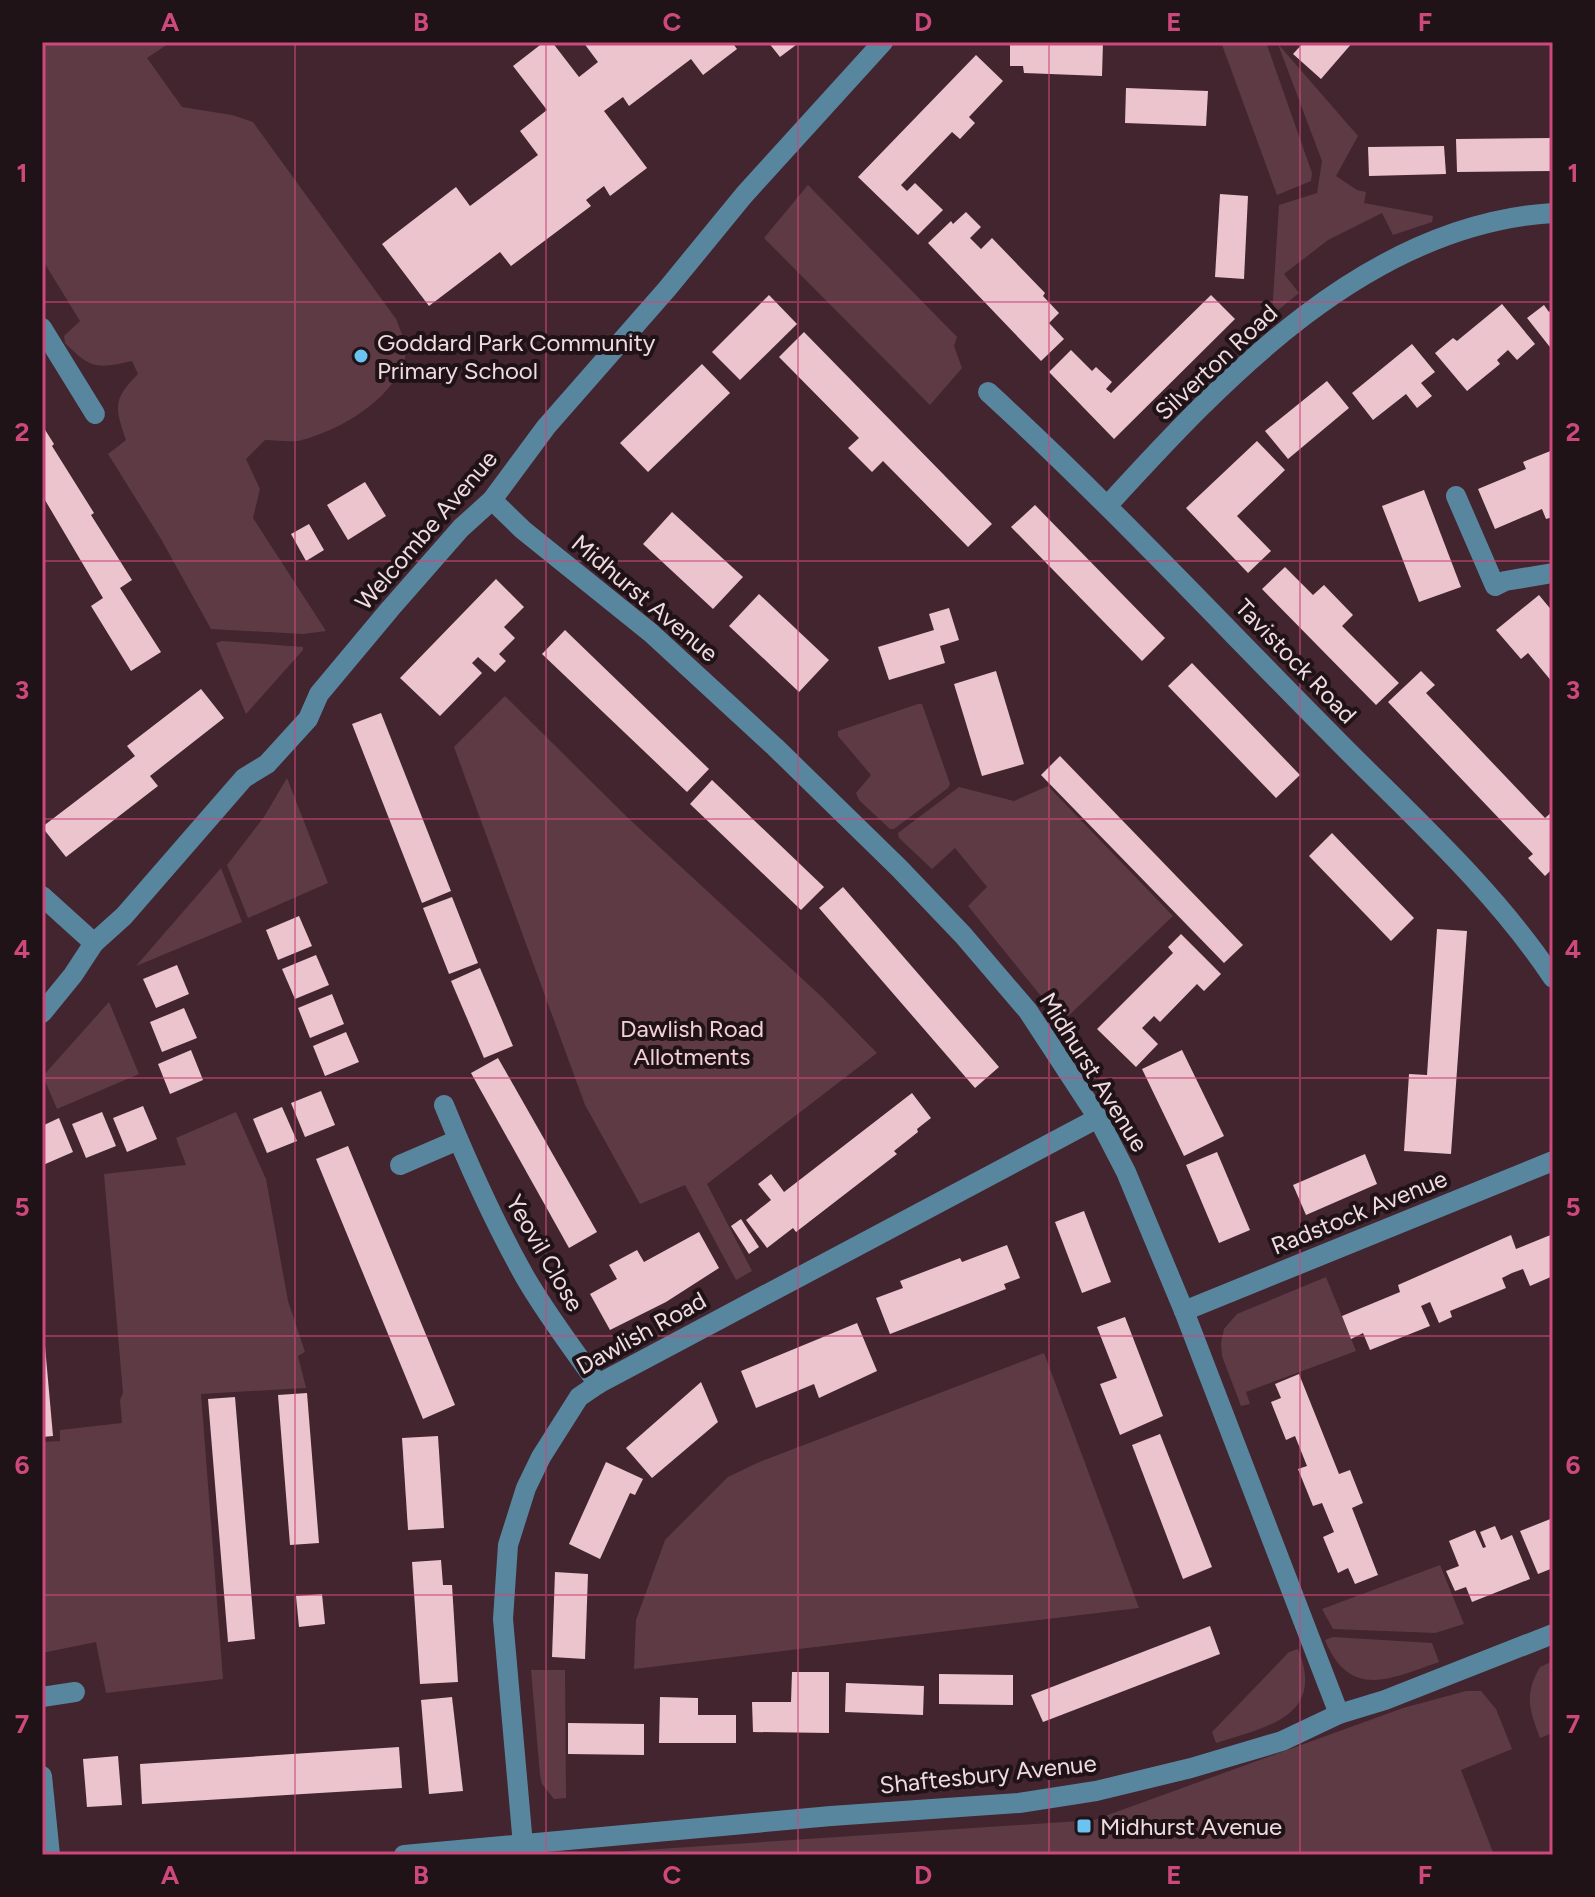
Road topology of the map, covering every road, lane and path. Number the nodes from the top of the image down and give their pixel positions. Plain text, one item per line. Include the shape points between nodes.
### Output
1 (883, 42) edge
2 (1553, 213) edge
3 (42, 328) edge
4 (988, 392) dead end
5 (95, 414) dead end
6 (1456, 496) dead end
7 (492, 500) junction
8 (1108, 505) junction
9 (1553, 573) edge
10 (42, 896) edge
11 (94, 943) junction
12 (1553, 978) edge
13 (42, 1013) edge
14 (444, 1105) dead end
15 (1098, 1118) junction
16 (458, 1140) junction
17 (1553, 1161) edge
18 (400, 1165) dead end
19 (1184, 1311) junction
20 (598, 1384) junction
21 (1553, 1634) edge
22 (75, 1692) dead end
23 (42, 1697) edge
24 (1339, 1714) junction
25 (42, 1776) edge
26 (523, 1845) junction
27 (50, 1855) edge
28 (404, 1855) edge

1 - 7 street, Welcombe Avenue via 744,195 546,427
2 - 8 street, Silverton Road via 1507,219 1440,239 1336,293 1252,358
3 - 5 street
4 - 8 street, Tavistock Road
6 - 9 street via 1495,586
7 - 11 street, Welcombe Avenue via 390,609 319,694 292,738 244,778 124,916
7 - 15 street, Midhurst Avenue via 651,633 899,868 1028,1011
8 - 12 street, Tavistock Road via 1448,852
10 - 11 street
11 - 13 street, Welcombe Avenue
14 - 16 street, Yeovil Close
15 - 19 street, Midhurst Avenue
15 - 20 street, Dawlish Road
16 - 18 street
16 - 20 street, Yeovil Close via 526,1279
17 - 19 street, Radstock Avenue
19 - 24 street, Midhurst Avenue
20 - 26 street, Dawlish Road via 579,1397 541,1457 508,1545 503,1619
21 - 24 street, Shaftesbury Avenue
22 - 23 street
24 - 26 street, Shaftesbury Avenue via 1282,1741 1231,1757 1056,1798
25 - 27 street
26 - 28 street, Shaftesbury Avenue

